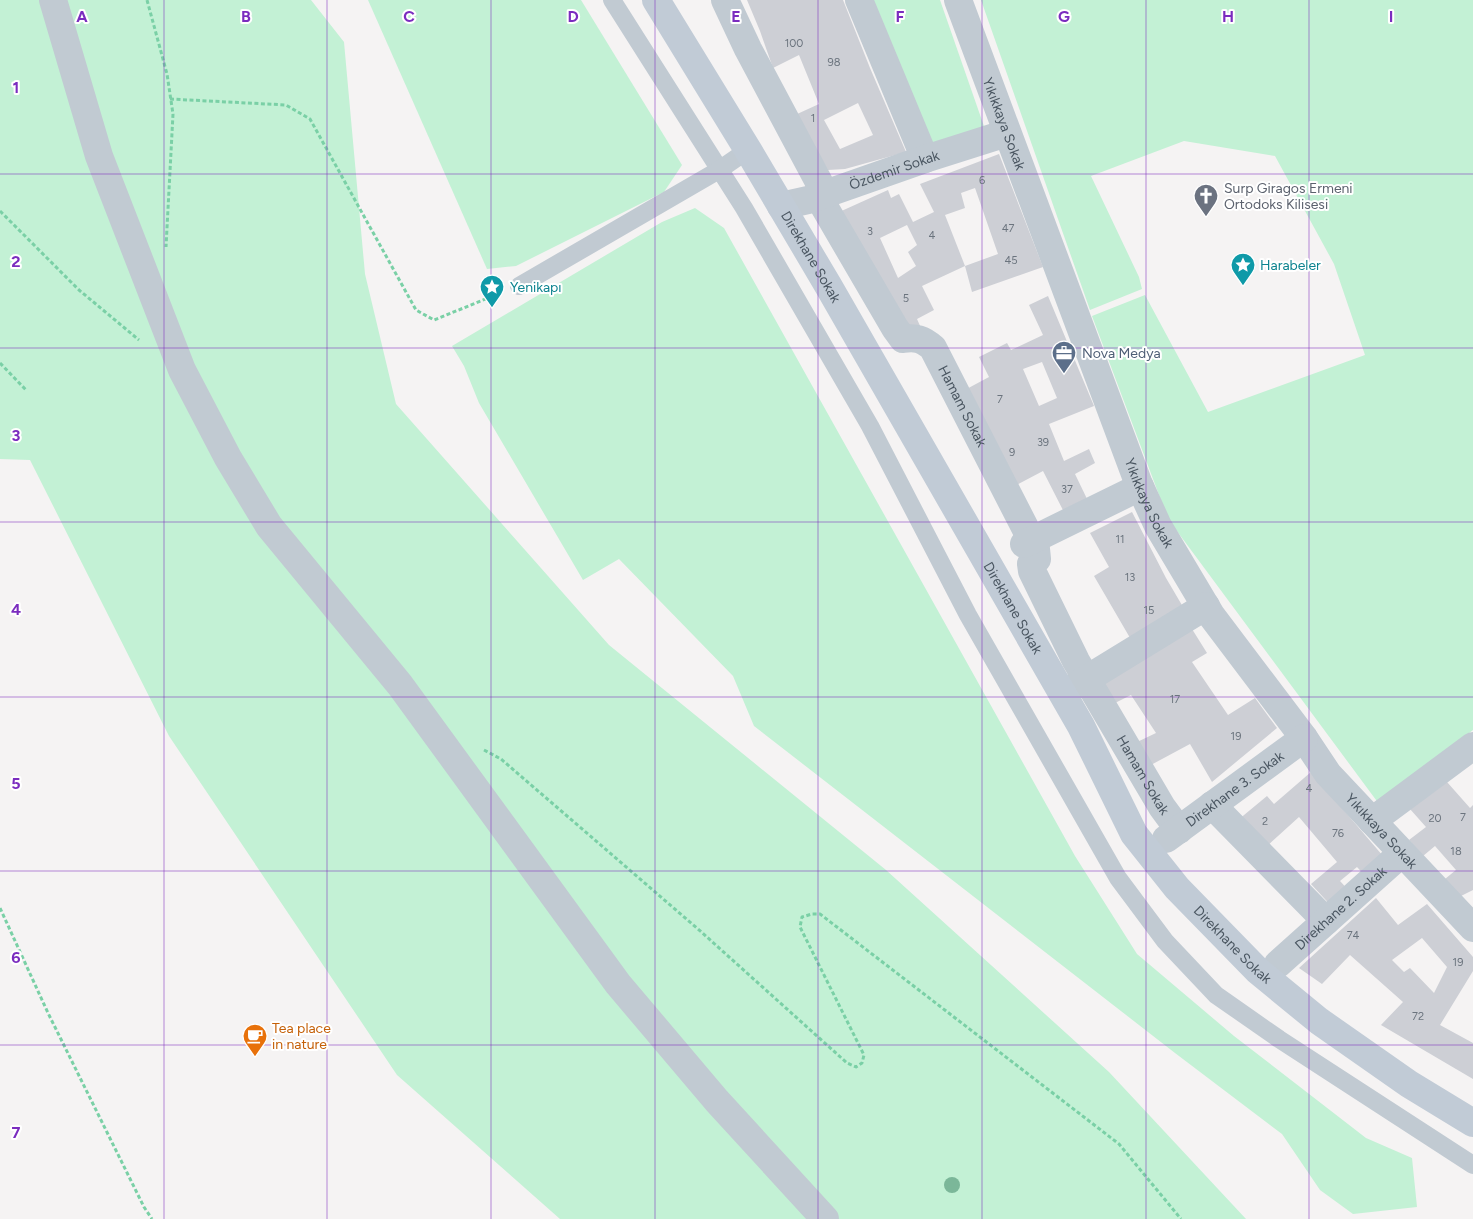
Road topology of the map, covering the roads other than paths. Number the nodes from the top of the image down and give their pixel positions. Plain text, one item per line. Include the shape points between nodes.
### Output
1 (53, 0) edge
2 (612, 0) edge
3 (656, 0) edge
4 (725, 0) edge
5 (859, 0) edge
6 (958, 0) edge
7 (1007, 134) junction
8 (748, 150) junction
9 (925, 159) junction
10 (719, 170) junction
11 (818, 196) junction
12 (780, 206) junction
13 (519, 286) road end
14 (1140, 487) junction
15 (1027, 542) junction
16 (1206, 606) junction
17 (1082, 682) junction
18 (1304, 738) junction
19 (1471, 752) edge
20 (1212, 805) junction
21 (1372, 821) junction
22 (1172, 835) joint
23 (1402, 853) junction
24 (1326, 921) junction
25 (1473, 928) edge
26 (1278, 964) dead end
27 (1473, 1123) edge
28 (1473, 1165) edge
29 (825, 1219) edge

1 - 29 street via 100,156 182,370 228,458 269,526 400,685 618,984 717,1102
2 - 10 lane
3 - 8 street, Direkhane Sokak
4 - 11 street, Hamam Sokak via 821,186
5 - 9 street
6 - 7 street, Yıkıkkaya Sokak
7 - 9 street, Özdemir Sokak
7 - 14 street, Yıkıkkaya Sokak
8 - 10 lane
8 - 12 street, Direkhane Sokak
9 - 11 street, Özdemir Sokak
10 - 13 lane
10 - 28 lane via 870,426 968,615 1118,878 1165,941 1216,995
11 - 12 street, Özdemir Sokak
11 - 15 street, Hamam Sokak via 903,340 924,340 933,348
12 - 27 street, Direkhane Sokak via 1081,726 1134,834 1177,888 1258,971 1319,1021 1409,1084
14 - 15 street
14 - 16 street, Yıkıkkaya Sokak via 1158,526
15 - 17 street, Hamam Sokak via 1036,549 1037,559 1031,564 1032,571 1076,661
16 - 17 street
16 - 18 street, Yıkıkkaya Sokak
17 - 22 street, Hamam Sokak via 1162,807
18 - 20 street, Direkhane 3. Sokak
18 - 21 street, Yıkıkkaya Sokak via 1328,774
19 - 21 street
20 - 22 street, Direkhane 3. Sokak
20 - 24 street
21 - 23 street, Yıkıkkaya Sokak
23 - 24 street, Direkhane 2. Sokak
23 - 25 street, Yıkıkkaya Sokak
24 - 26 street, Direkhane 2. Sokak

